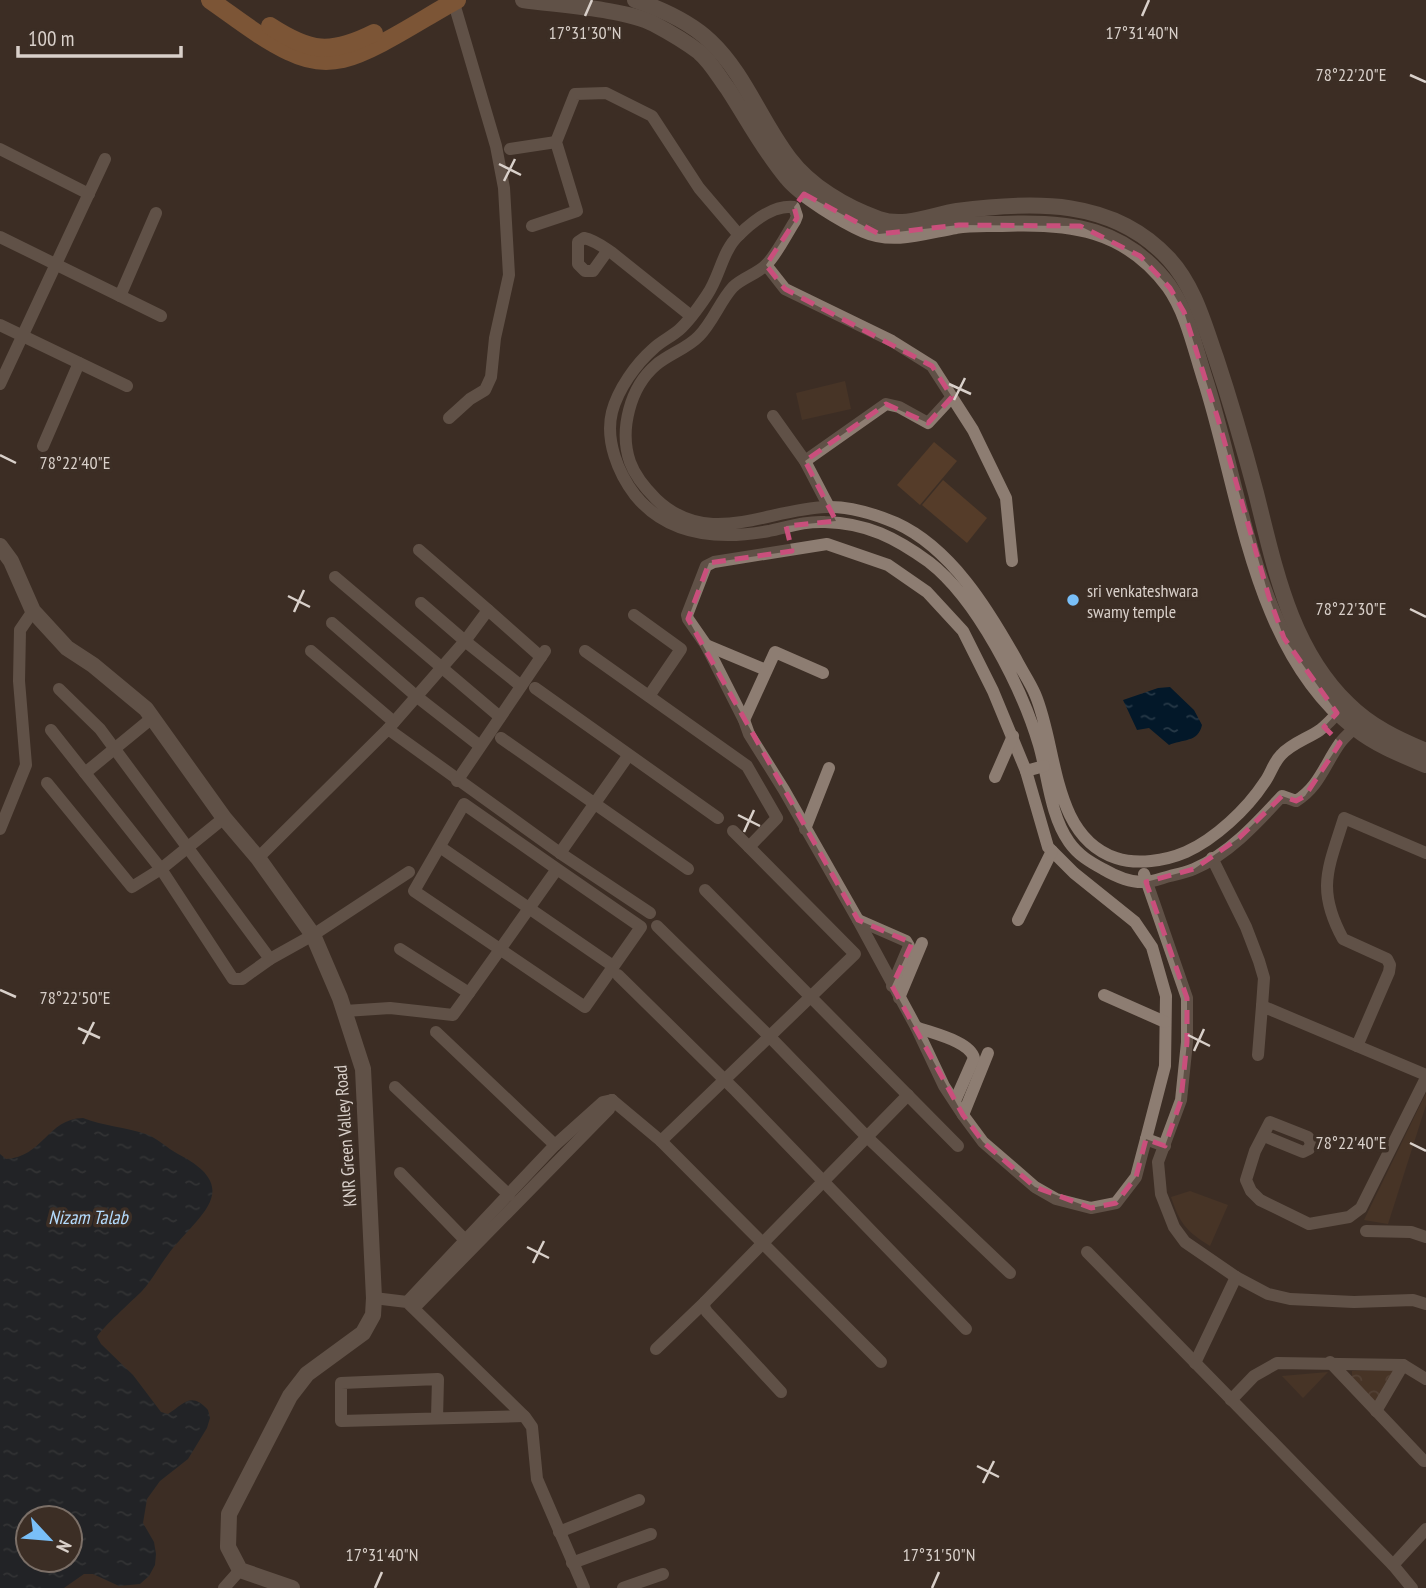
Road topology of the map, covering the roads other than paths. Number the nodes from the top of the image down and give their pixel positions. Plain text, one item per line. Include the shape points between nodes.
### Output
1 (209, 0) edge
2 (229, 0) edge
3 (445, 0) edge
4 (523, 0) edge
5 (635, 0) edge
6 (556, 142) junction
7 (0, 149) edge
8 (510, 149) dead end
9 (105, 159) dead end
10 (89, 194) junction
11 (804, 195) junction
12 (156, 213) dead end
13 (532, 226) dead end
14 (739, 235) junction
15 (0, 237) edge
16 (608, 250) dead end
17 (56, 265) junction
18 (766, 265) junction
19 (718, 277) junction
20 (734, 286) junction
21 (120, 296) junction
22 (161, 316) dead end
23 (691, 316) junction
24 (0, 326) edge
25 (22, 336) junction
26 (79, 363) junction
27 (0, 384) edge
28 (127, 386) dead end
29 (952, 397) junction
30 (773, 416) dead end
31 (449, 418) dead end
32 (43, 446) dead end
33 (805, 461) junction
34 (829, 507) junction
35 (845, 509) junction
36 (843, 524) junction
37 (786, 526) junction
38 (765, 531) junction
39 (0, 546) edge
40 (419, 550) dead end
41 (792, 550) junction
42 (771, 554) junction
43 (1012, 561) dead end
44 (335, 577) dead end
45 (421, 603) dead end
46 (488, 610) junction
47 (33, 611) junction
48 (634, 615) dead end
49 (332, 623) dead end
50 (465, 641) junction
51 (706, 645) junction
52 (311, 651) dead end
53 (585, 651) dead end
54 (441, 668) junction
55 (766, 670) junction
56 (823, 673) dead end
57 (521, 686) junction
58 (535, 688) dead end
59 (59, 689) dead end
60 (649, 695) junction
61 (416, 696) junction
62 (1342, 708) junction
63 (500, 717) junction
64 (152, 718) junction
65 (744, 720) junction
66 (1360, 723) junction
67 (391, 726) junction
68 (51, 730) dead end
69 (1320, 730) junction
70 (1013, 736) junction
71 (501, 738) dead end
72 (1340, 743) junction
73 (481, 746) junction
74 (114, 748) junction
75 (1426, 751) edge
76 (1019, 752) junction
77 (1044, 754) junction
78 (628, 756) junction
79 (1426, 765) edge
80 (829, 768) dead end
81 (1026, 771) junction
82 (85, 773) junction
83 (995, 777) dead end
84 (1267, 779) junction
85 (457, 780) junction
86 (47, 783) dead end
87 (1282, 796) junction
88 (595, 804) junction
89 (224, 818) junction
90 (718, 818) dead end
91 (0, 829) edge
92 (805, 829) junction
93 (733, 831) dead end
94 (440, 847) junction
95 (189, 848) junction
96 (749, 848) junction
97 (1052, 851) junction
98 (560, 853) junction
99 (1426, 853) edge
100 (258, 858) junction
101 (1212, 858) junction
102 (1142, 863) junction
103 (161, 869) junction
104 (557, 869) junction
105 (688, 869) dead end
106 (409, 872) dead end
107 (1146, 883) junction
108 (705, 890) dead end
109 (529, 908) junction
110 (650, 913) dead end
111 (858, 920) junction
112 (1018, 920) dead end
113 (657, 926) dead end
114 (313, 935) junction
115 (922, 943) dead end
116 (400, 949) dead end
117 (500, 949) junction
118 (270, 959) junction
119 (615, 970) junction
120 (892, 986) junction
121 (469, 993) junction
122 (1104, 995) dead end
123 (810, 997) junction
124 (899, 998) junction
125 (1262, 1006) junction
126 (345, 1011) junction
127 (1165, 1022) junction
128 (916, 1027) junction
129 (436, 1032) dead end
130 (769, 1036) junction
131 (1357, 1046) junction
132 (988, 1053) dead end
133 (1258, 1055) dead end
134 (1426, 1076) edge
135 (724, 1079) junction
136 (395, 1087) dead end
137 (908, 1095) junction
138 (612, 1100) junction
139 (955, 1101) junction
140 (963, 1115) junction
141 (1264, 1136) dead end
142 (867, 1137) junction
143 (1146, 1139) junction
144 (661, 1141) junction
145 (555, 1145) junction
146 (958, 1146) dead end
147 (1165, 1146) junction
148 (1142, 1156) junction
149 (1158, 1162) junction
150 (400, 1173) dead end
151 (824, 1181) junction
152 (509, 1195) junction
153 (1366, 1231) dead end
154 (1426, 1237) edge
155 (467, 1241) junction
156 (762, 1243) junction
157 (1087, 1252) dead end
158 (1010, 1273) dead end
159 (1236, 1277) junction
160 (374, 1298) junction
161 (705, 1302) junction
162 (1426, 1304) edge
163 (411, 1305) junction
164 (966, 1329) dead end
165 (656, 1349) dead end
166 (881, 1362) dead end
167 (1330, 1362) junction
168 (1195, 1363) junction
169 (1403, 1365) junction
170 (1426, 1378) edge
171 (781, 1392) dead end
172 (1231, 1400) junction
173 (1376, 1411) junction
174 (524, 1416) junction
175 (437, 1418) junction
176 (1424, 1461) dead end
177 (639, 1500) dead end
178 (1426, 1529) edge
179 (559, 1532) junction
180 (651, 1534) dead end
181 (572, 1563) junction
182 (1393, 1565) junction
183 (240, 1570) junction
184 (663, 1574) dead end
185 (284, 1587) edge
186 (224, 1588) edge
187 (584, 1588) edge
188 (623, 1588) edge
189 (1412, 1588) edge

1 - 3 main road via 291,53 329,61 364,51
2 - 3 main road via 283,34 320,48 360,40
3 - 31 street via 496,146 504,188 509,275 491,377 485,390
4 - 11 street via 651,22 701,54 787,179
5 - 11 street via 660,9 710,41 733,66 787,156
6 - 8 street
6 - 13 street via 578,211
6 - 14 street via 575,94 606,93 652,116 699,188
7 - 10 street
9 - 10 street
10 - 17 street
11 - 14 street
11 - 18 street via 795,221
11 - 62 street via 896,222 1027,205 1073,207 1117,220 1169,259 1203,321 1235,414 1280,587 1297,633
12 - 21 street
14 - 19 street via 727,248
15 - 17 street
16 - 23 street
17 - 21 street
17 - 25 street
18 - 20 street
18 - 29 street via 785,289 892,341 932,366
19 - 20 street
19 - 23 street
20 - 34 street via 697,339 654,366 640,383 629,408 629,461 643,486 663,505 691,520 743,523
21 - 22 street
23 - 38 street via 631,373 619,395 612,413 616,462 634,494 654,515 680,529 706,535
24 - 25 street
25 - 26 street
25 - 27 street
26 - 28 street
26 - 32 street
29 - 33 street via 928,423 886,404
29 - 43 street via 1006,498
30 - 33 street
33 - 34 street
34 - 35 street
35 - 36 street
35 - 77 street via 898,524 934,548 962,577 1035,694
36 - 37 street
36 - 77 street via 892,536 932,564 953,586 1006,663
37 - 38 street
37 - 41 street
38 - 42 street
39 - 47 street, KNR Green Valley Road
40 - 46 street
41 - 42 street
41 - 70 street via 827,544 847,550 888,565 927,592 963,631
42 - 51 street via 706,566 687,615
44 - 54 street
45 - 50 street
46 - 50 street
46 - 57 street via 543,654
47 - 64 street, KNR Green Valley Road via 67,648
47 - 91 street via 20,629 26,765
48 - 60 street via 681,649
49 - 61 street
50 - 54 street
50 - 57 street
51 - 55 street
51 - 65 street
52 - 67 street
53 - 60 street
54 - 61 street
54 - 63 street
55 - 56 street via 775,652
55 - 65 street
57 - 63 street
58 - 78 street
59 - 74 street
60 - 96 street via 747,766 777,818
61 - 67 street
61 - 73 street
62 - 66 street
62 - 69 street
63 - 73 street
64 - 74 street
64 - 89 street, KNR Green Valley Road
65 - 92 street
66 - 72 street
66 - 75 street
66 - 79 street via 1382,745
67 - 85 street
67 - 100 street
68 - 82 street
69 - 72 street
69 - 84 street via 1280,755
70 - 76 street
70 - 83 street
71 - 88 street
72 - 87 street via 1305,796 1296,802
73 - 85 street
74 - 82 street
74 - 95 street
76 - 77 street
76 - 81 street
77 - 81 street
77 - 102 street via 1081,835 1102,853
77 - 107 street via 1059,821 1082,858 1128,880
78 - 88 street
78 - 90 street
80 - 92 street
81 - 97 street
82 - 103 street
84 - 87 street
84 - 102 street via 1222,829 1186,852
85 - 98 street
86 - 103 street via 132,887
87 - 101 street
88 - 98 street
88 - 105 street
89 - 95 street
89 - 100 street, KNR Green Valley Road
92 - 111 street
93 - 96 street
94 - 104 street via 464,804
94 - 109 street
94 - 117 street via 414,891
95 - 103 street
95 - 118 street
96 - 123 street via 855,954
97 - 112 street
97 - 127 street via 1135,922 1152,947 1166,996
98 - 110 street
99 - 131 street via 1344,818 1326,872 1329,908 1343,939 1387,959 1390,965
100 - 114 street, KNR Green Valley Road
101 - 107 street via 1194,869
101 - 125 street via 1259,961 1264,978
102 - 107 street
103 - 118 street via 233,979 242,979
104 - 109 street
104 - 119 street via 641,927
106 - 114 street
107 - 147 street via 1187,998 1181,1100
108 - 123 street
109 - 117 street
109 - 119 street
111 - 120 street
111 - 120 street via 909,946
113 - 130 street
114 - 118 street
114 - 126 street, KNR Green Valley Road
115 - 124 street
116 - 121 street
117 - 119 street via 585,1007
117 - 121 street
119 - 135 street
120 - 124 street
121 - 126 street via 453,1015 390,1008
122 - 127 street
123 - 130 street
123 - 137 street
124 - 128 street
125 - 131 street
125 - 133 street
126 - 160 street, KNR Green Valley Road via 363,1069
127 - 143 street via 1165,1066
128 - 139 street
128 - 139 street via 964,1045 973,1054
129 - 145 street
130 - 135 street
130 - 142 street
131 - 134 street
132 - 140 street
134 - 141 street via 1361,1208 1349,1217 1309,1224 1251,1191 1246,1180
135 - 144 street
135 - 151 street
136 - 152 street
137 - 142 street
137 - 146 street
138 - 144 street
138 - 145 street via 603,1102
138 - 163 street via 609,1109
139 - 140 street
140 - 148 street via 983,1142 1035,1187 1091,1209 1116,1203 1136,1177
142 - 151 street
142 - 158 street
143 - 147 street
143 - 148 street
144 - 156 street
145 - 152 street
147 - 149 street
148 - 149 street
149 - 159 street via 1161,1194 1174,1227 1185,1242
150 - 155 street
151 - 156 street
151 - 164 street
152 - 155 street
153 - 154 street via 1411,1231
155 - 163 street
156 - 161 street
156 - 166 street
157 - 168 street
159 - 162 street via 1290,1300 1413,1300
159 - 168 street
160 - 163 street
160 - 183 street, KNR Green Valley Road via 373,1315 363,1333 307,1374 290,1396 229,1514 228,1547
161 - 165 street
161 - 171 street via 707,1312
163 - 174 street
167 - 169 street
167 - 172 street via 1277,1363 1254,1376
167 - 173 street
168 - 172 street
169 - 170 street
169 - 173 street
172 - 182 street
173 - 176 street
174 - 175 street
174 - 179 street via 532,1427 537,1479
175 - 175 street via 341,1421 341,1383 438,1379
177 - 179 street
178 - 182 street
179 - 181 street
180 - 181 street
181 - 187 street
182 - 189 street
183 - 185 street
183 - 186 street
184 - 188 street

